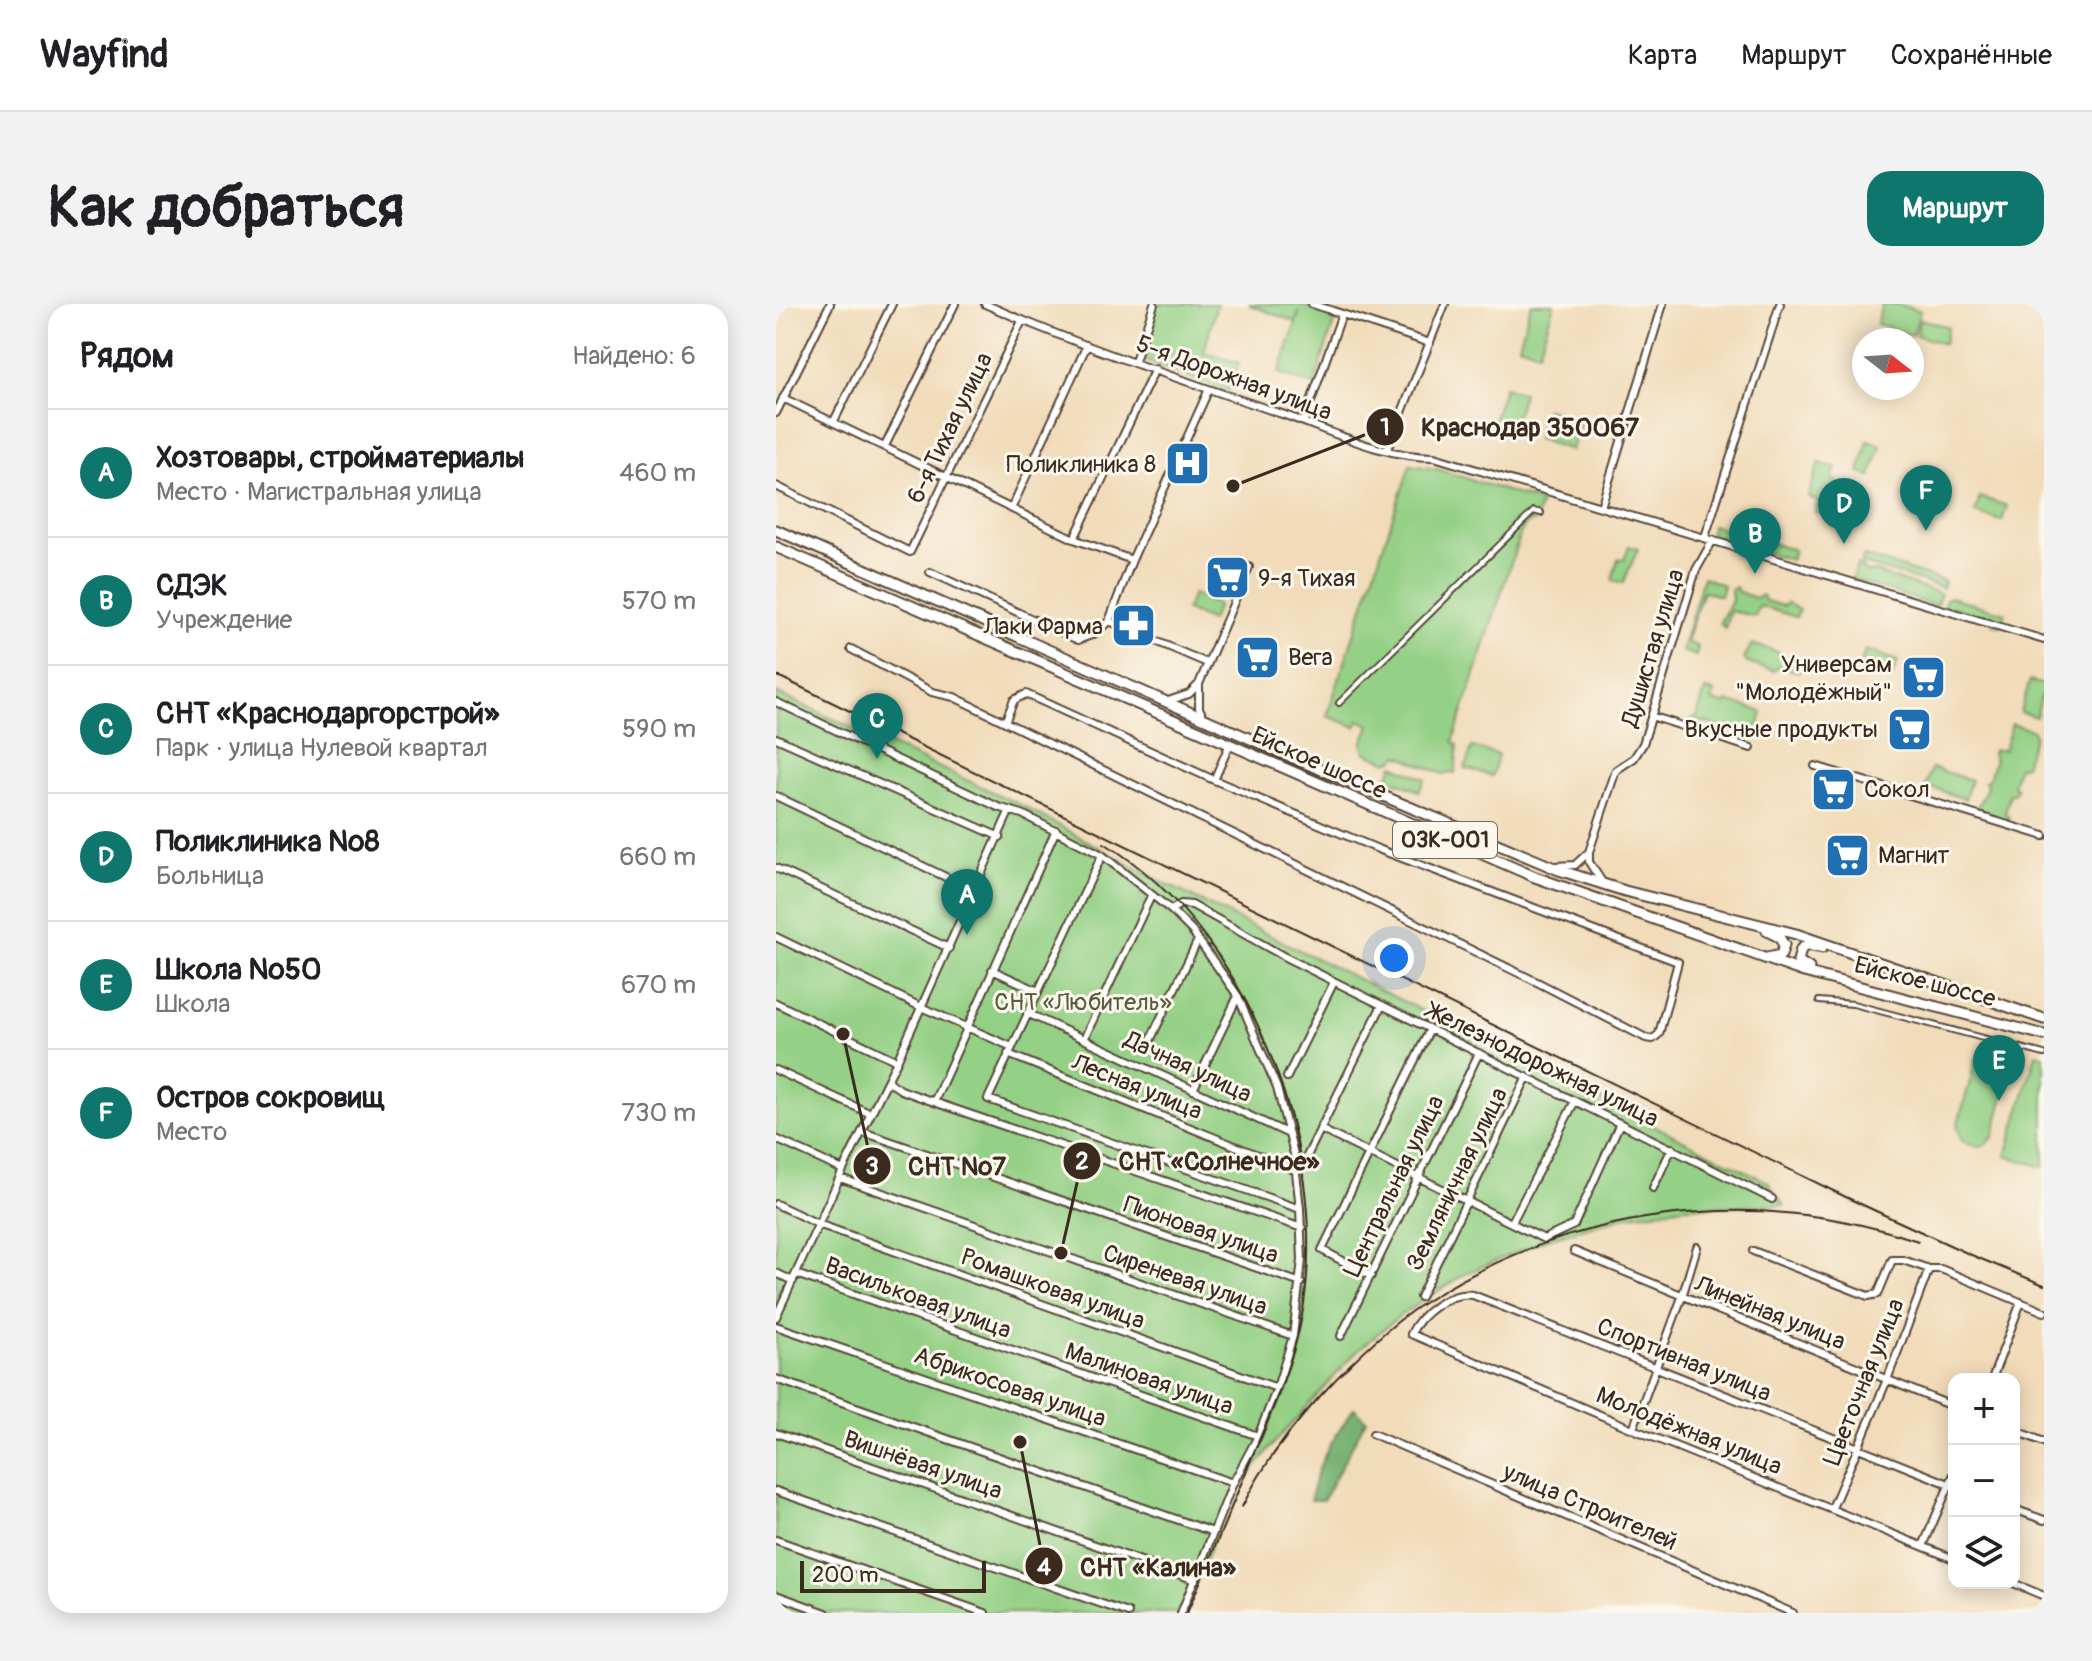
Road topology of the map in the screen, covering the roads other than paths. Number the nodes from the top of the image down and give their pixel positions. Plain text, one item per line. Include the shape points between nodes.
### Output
1 (830, 304) edge
2 (892, 304) edge
3 (955, 304) edge
4 (985, 304) edge
5 (1154, 304) edge
6 (1312, 304) edge
7 (1445, 304) edge
8 (1663, 304) edge
9 (1780, 304) edge
10 (1342, 314) junction
11 (1022, 321) junction
12 (1430, 343) junction
13 (1087, 345) junction
14 (1135, 361) junction
15 (1155, 369) junction
16 (1209, 389) junction
17 (783, 398) junction
18 (776, 413) edge
19 (834, 421) junction
20 (1304, 421) junction
21 (885, 446) junction
22 (1387, 450) junction
23 (946, 476) junction
24 (776, 486) edge
25 (1012, 507) junction
26 (1601, 507) junction
27 (1541, 513) dead end
28 (776, 530) edge
29 (1074, 539) junction
30 (1709, 539) junction
31 (776, 547) edge
32 (1132, 560) junction
33 (1249, 567) dead end
34 (930, 572) dead end
35 (1109, 621) junction
36 (2044, 640) edge
37 (851, 649) dead end
38 (1207, 663) junction
39 (1199, 684) junction
40 (776, 702) edge
41 (1166, 702) junction
42 (1339, 703) dead end
43 (1651, 716) junction
44 (1204, 718) junction
45 (1005, 722) junction
46 (776, 738) edge
47 (1229, 746) junction
48 (1751, 748) dead end
49 (1815, 766) dead end
50 (1214, 780) junction
51 (776, 796) edge
52 (1009, 812) junction
53 (1056, 830) junction
54 (2044, 836) edge
55 (1000, 837) junction
56 (1589, 852) junction
57 (1102, 855) junction
58 (1549, 866) junction
59 (776, 868) edge
60 (1604, 885) junction
61 (975, 891) junction
62 (1151, 896) junction
63 (1171, 910) junction
64 (1742, 920) junction
65 (776, 937) edge
66 (1198, 940) junction
67 (949, 948) junction
68 (1765, 958) junction
69 (1872, 960) junction
70 (992, 970) junction
71 (1334, 982) junction
72 (1866, 988) junction
73 (1038, 991) junction
74 (1238, 996) junction
75 (1819, 1001) dead end
76 (776, 1003) edge
77 (1382, 1005) junction
78 (921, 1007) junction
79 (1027, 1013) junction
80 (2044, 1018) edge
81 (967, 1028) junction
82 (1430, 1029) junction
83 (2044, 1035) edge
84 (1084, 1039) junction
85 (1012, 1047) junction
86 (1147, 1047) dead end
87 (1479, 1053) junction
88 (1008, 1054) junction
89 (2044, 1054) edge
90 (897, 1061) junction
91 (776, 1070) edge
92 (1287, 1077) dead end
93 (1527, 1077) junction
94 (888, 1081) junction
95 (1193, 1090) junction
96 (1575, 1101) junction
97 (934, 1102) junction
98 (871, 1114) junction
99 (1620, 1123) junction
100 (1320, 1129) junction
101 (863, 1132) junction
102 (1289, 1134) junction
103 (776, 1139) edge
104 (1672, 1148) junction
105 (1369, 1153) junction
106 (1307, 1156) dead end
107 (843, 1170) junction
108 (1297, 1171) junction
109 (840, 1178) junction
110 (1419, 1178) junction
111 (1653, 1188) dead end
112 (1772, 1199) dead end
113 (1465, 1200) junction
114 (776, 1204) edge
115 (1300, 1209) junction
116 (1512, 1222) junction
117 (818, 1224) junction
118 (1302, 1228) junction
119 (1697, 1247) dead end
120 (1574, 1251) dead end
121 (1753, 1251) dead end
122 (1929, 1269) junction
123 (776, 1273) edge
124 (1371, 1276) junction
125 (795, 1277) junction
126 (1301, 1283) junction
127 (1420, 1297) dead end
128 (1682, 1297) junction
129 (2021, 1302) junction
130 (2044, 1312) edge
131 (776, 1317) edge
132 (776, 1326) edge
133 (1411, 1334) joint
134 (1293, 1336) junction
135 (1341, 1336) dead end
136 (1028, 1356) joint
137 (1657, 1368) junction
138 (1994, 1373) edge
139 (776, 1379) edge
140 (1887, 1380) junction
141 (1277, 1388) junction
142 (1948, 1405) edge
143 (1633, 1429) junction
144 (2020, 1432) edge
145 (776, 1433) edge
146 (1373, 1434) dead end
147 (1258, 1436) junction
148 (2044, 1442) edge
149 (1857, 1448) junction
150 (1233, 1483) junction
151 (1948, 1483) edge
152 (776, 1491) edge
153 (1948, 1493) edge
154 (1832, 1508) junction
155 (2020, 1511) edge
156 (2044, 1520) edge
157 (1213, 1532) junction
158 (776, 1540) edge
159 (1923, 1546) junction
160 (1948, 1556) edge
161 (1195, 1580) junction
162 (2020, 1586) edge
163 (776, 1595) edge
164 (2044, 1596) edge
165 (826, 1613) edge
166 (985, 1613) edge
167 (1128, 1613) edge
168 (1181, 1613) edge
169 (1793, 1613) edge

1 - 17 street
2 - 19 street
3 - 21 street
4 - 11 street, 5-я Дорожная улица
5 - 14 street
6 - 10 street
7 - 12 street
8 - 26 street
9 - 30 street, Душистая улица
10 - 12 street
10 - 20 street
11 - 13 street, 5-я Дорожная улица
11 - 23 street, 6-я Тихая улица
12 - 22 street
13 - 14 street, 5-я Дорожная улица
13 - 25 street
14 - 15 street, 5-я Дорожная улица
15 - 16 street, 5-я Дорожная улица
15 - 29 street
16 - 20 street, 5-я Дорожная улица
16 - 32 street
17 - 18 street
17 - 19 street
19 - 21 street
20 - 22 street, 5-я Дорожная улица
21 - 23 street
22 - 26 street, 5-я Дорожная улица via 1434,457
23 - 24 street, 6-я Тихая улица via 910,552
23 - 25 street
25 - 29 street
26 - 30 street, 5-я Дорожная улица
27 - 42 street via 1534,511
28 - 41 main road, Ейское шоссе / 03К-001
29 - 32 street
30 - 36 street, 5-я Дорожная улица
30 - 43 street, Душистая улица
31 - 47 main road, Ейское шоссе / 03К-001
32 - 35 street
33 - 38 street
34 - 35 street via 1078,640
35 - 38 street
37 - 45 street via 932,692
38 - 39 street
39 - 41 street via 1182,698
39 - 44 street
40 - 52 street
41 - 44 main road, Ейское шоссе / 03К-001
43 - 48 street
43 - 56 street, Душистая улица via 1638,754 1614,773
44 - 58 main road, Ейское шоссе / 03К-001
45 - 50 street via 1014,700 1026,694
45 - 50 street via 1646,1038 1659,1034 1678,962 1378,849
46 - 55 street
47 - 50 street
47 - 68 main road, Ейское шоссе / 03К-001 via 1535,877
49 - 54 street
51 - 61 street
52 - 53 street
52 - 55 street
53 - 57 street
53 - 70 street
55 - 61 street
56 - 58 street via 1575,865
56 - 60 street via 1589,862
57 - 62 street
57 - 73 street
58 - 60 main road, Ейское шоссе / 03К-001
59 - 67 street
60 - 64 main road, Ейское шоссе / 03К-001
61 - 67 street
62 - 63 street
62 - 84 street
63 - 66 street
63 - 71 street, Железнодорожная улица via 1192,905
64 - 68 main road, 03К-001 via 1784,941 1781,955
64 - 69 main road, Ейское шоссе / 03К-001
65 - 78 street
66 - 74 street
66 - 86 street
67 - 78 street
68 - 72 main road, Ейское шоссе / 03К-001
69 - 72 main road, 03К-001 via 1807,945 1797,957 1803,967
69 - 80 main road, Ейское шоссе / 03К-001
70 - 73 street
70 - 81 street
71 - 77 street, Железнодорожная улица
71 - 92 street
72 - 83 main road, Ейское шоссе / 03К-001
73 - 79 street
74 - 95 street
74 - 102 street via 1277,1088
75 - 89 street via 1853,1004
76 - 90 street
77 - 82 street, Железнодорожная улица
77 - 100 street
78 - 81 street
78 - 90 street
79 - 84 street, Дачная улица
79 - 85 street
81 - 85 street
81 - 97 street
82 - 87 street, Железнодорожная улица
82 - 105 street
84 - 95 street, Дачная улица
85 - 88 street
87 - 93 street, Железнодорожная улица
87 - 110 street, Центральная улица
88 - 108 street, Лесная улица
88 - 115 street via 988,1099
90 - 94 street
91 - 98 street
93 - 96 street, Железнодорожная улица
93 - 113 street, Земляничная улица
94 - 97 street
94 - 98 street
95 - 102 street, Дачная улица
96 - 99 street, Железнодорожная улица
96 - 116 street
97 - 118 street
98 - 101 street
99 - 104 street, Железнодорожная улица
99 - 116 street via 1574,1225 1544,1239
100 - 105 street
100 - 106 street
101 - 107 street
101 - 126 street, Пионовая улица
102 - 108 street
103 - 107 street
104 - 111 street
104 - 112 street, Железнодорожная улица
105 - 110 street
105 - 124 street via 1322,1250
107 - 109 street
108 - 115 street
109 - 117 street
109 - 134 street, Сиреневая улица
110 - 113 street
110 - 124 street, Центральная улица
113 - 116 street
113 - 127 street, Земляничная улица
114 - 117 street, Ромашковая улица
115 - 118 street
117 - 125 street
117 - 141 street, Ромашковая улица
118 - 126 street
119 - 128 street
120 - 128 street, Линейная улица
121 - 122 street via 1868,1296 1878,1294 1892,1260
122 - 129 street
122 - 140 street, Цветочная улица
123 - 125 street, Васильковая улица
124 - 135 street, Центральная улица
125 - 131 street
125 - 136 street, Васильковая улица
126 - 134 street
128 - 137 street
128 - 140 street, Линейная улица
129 - 130 street
129 - 138 street
132 - 150 street, Абрикосовая улица
133 - 137 street, Спортивная улица via 1417,1322 1441,1303 1466,1294
133 - 143 street, Молодёжная улица
134 - 141 street
136 - 147 street, Малиновая улица
137 - 143 street
137 - 149 street, Спортивная улица
139 - 157 street
140 - 142 street, Линейная улица
140 - 149 street, Цветочная улица
141 - 147 street
143 - 154 street, Молодёжная улица
144 - 148 street
145 - 161 street, Вишнёвая улица
146 - 169 street, улица Строителей
147 - 150 street
149 - 151 street, Спортивная улица
149 - 154 street, Цветочная улица
150 - 157 street
152 - 167 street
153 - 159 street
154 - 159 street, Молодёжная улица
155 - 156 street
157 - 161 street
158 - 166 street
159 - 160 street, Молодёжная улица
161 - 168 street
162 - 164 street
163 - 165 street

